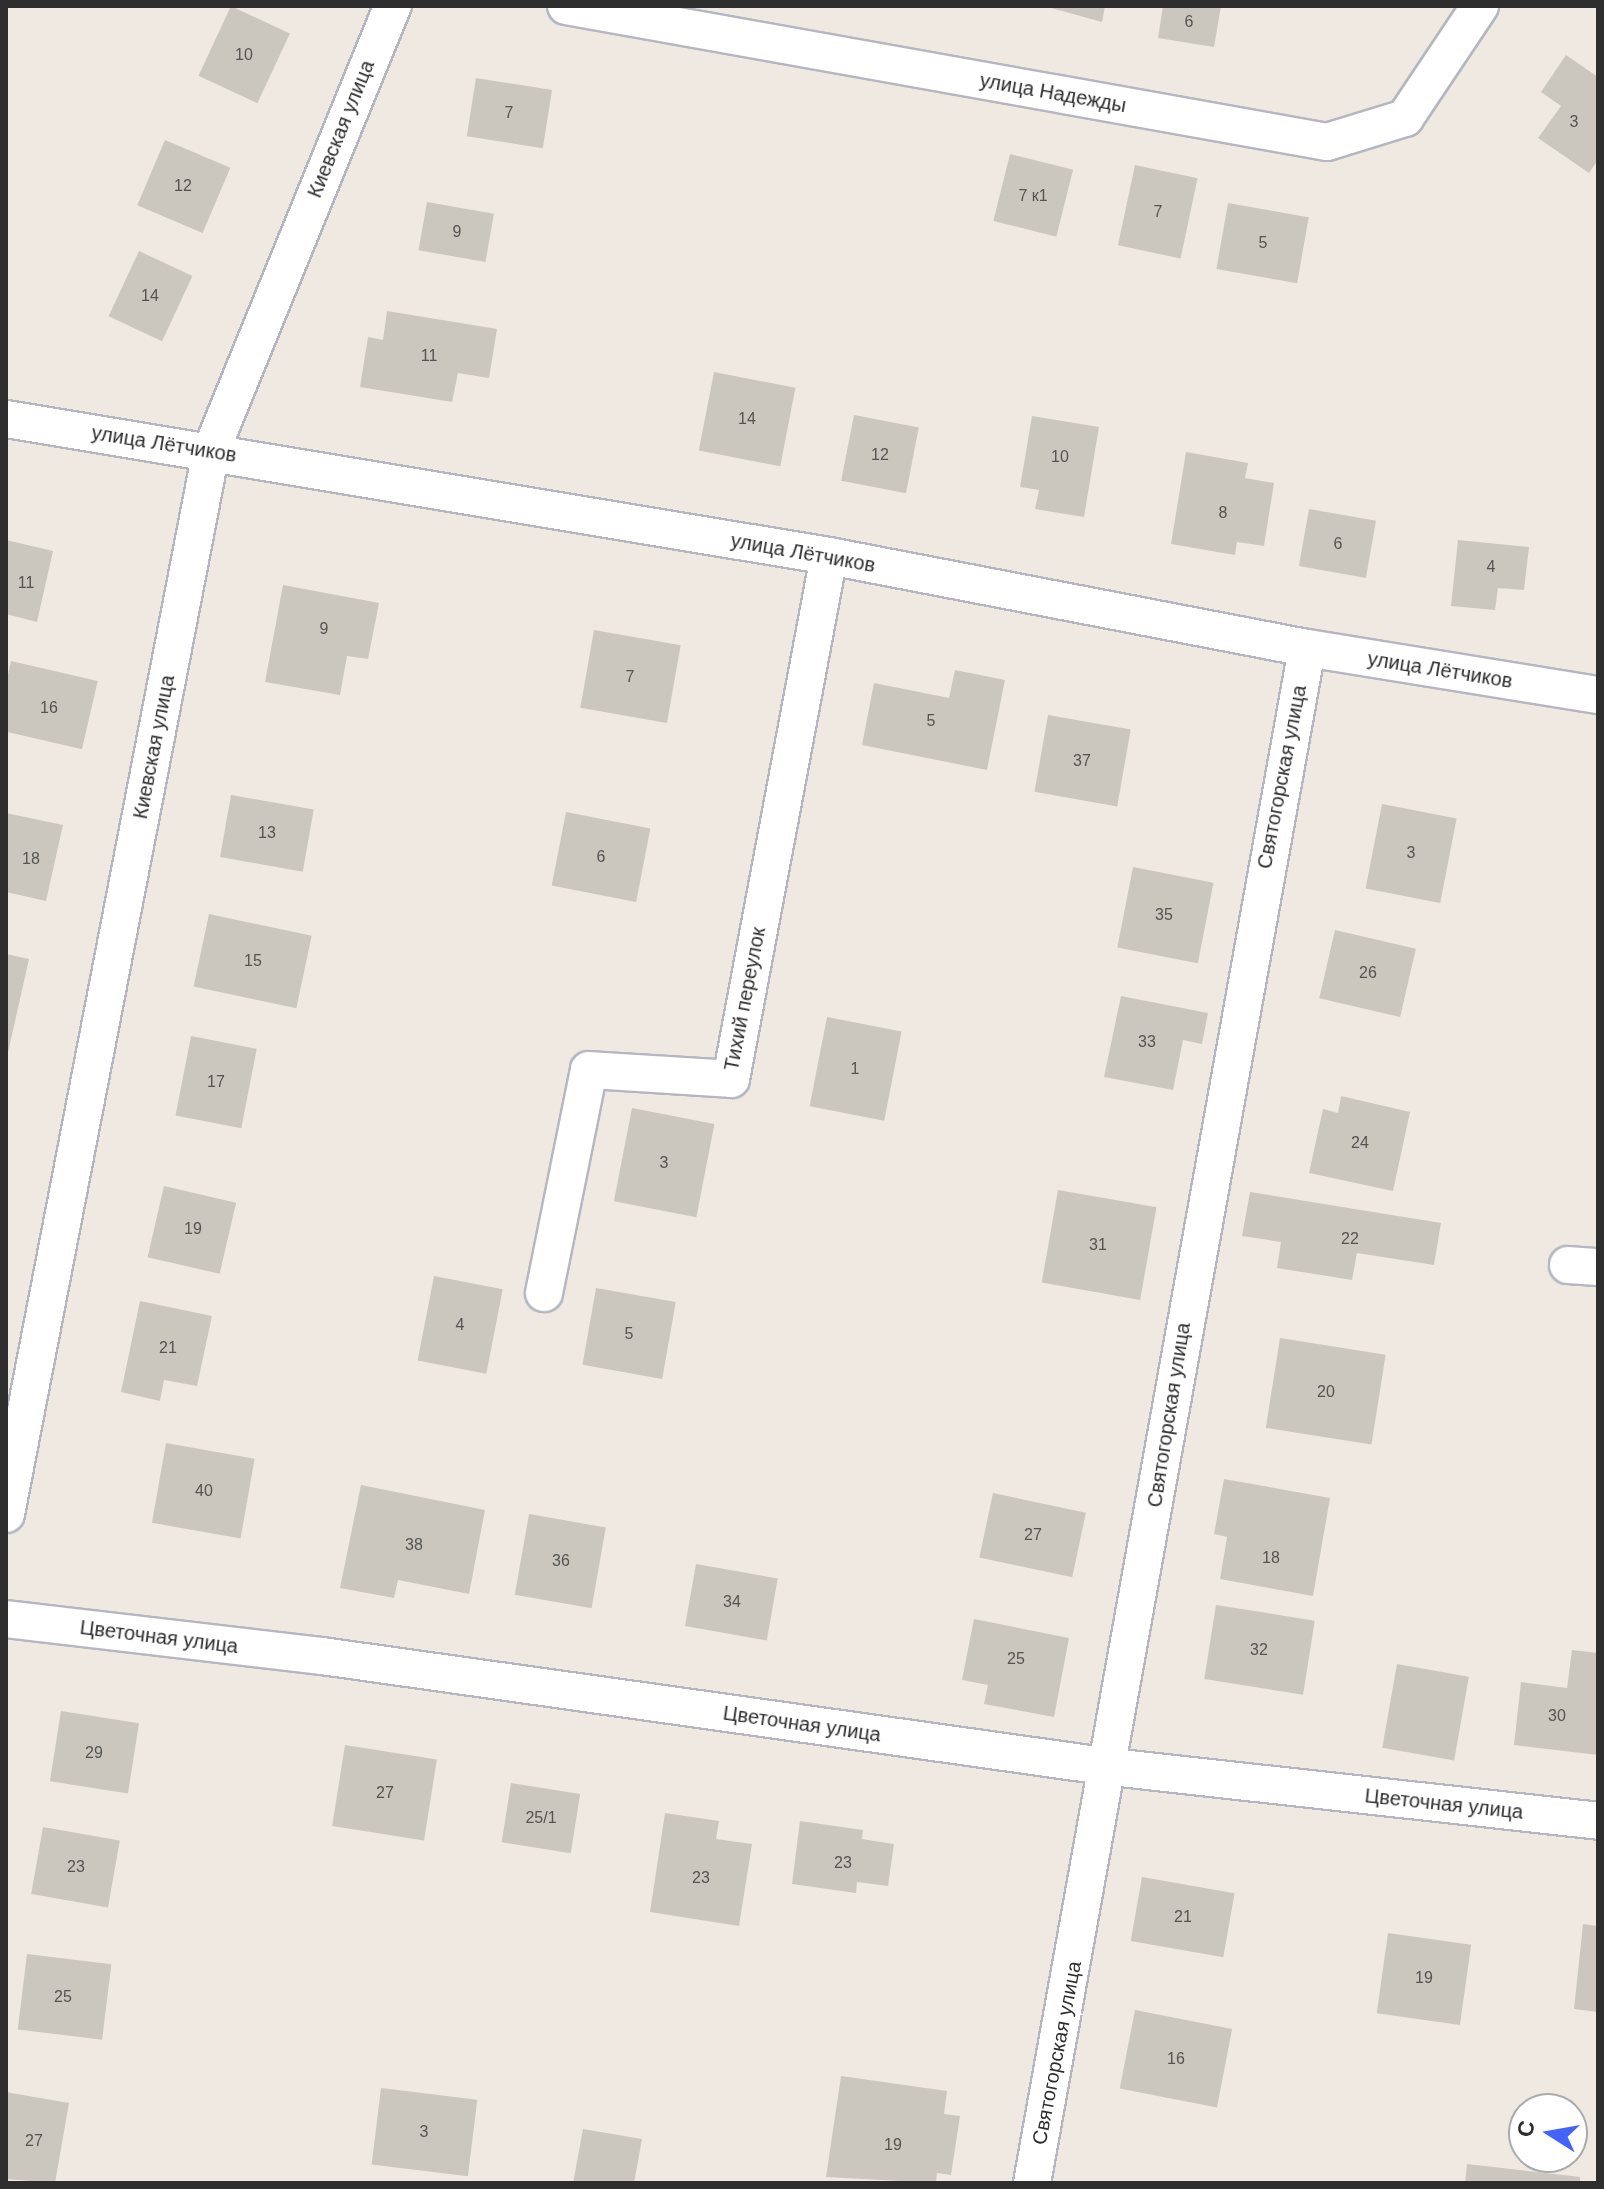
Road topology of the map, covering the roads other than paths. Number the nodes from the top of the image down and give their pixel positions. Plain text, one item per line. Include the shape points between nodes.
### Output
1 (393, 6) edge
2 (566, 6) edge
3 (1480, 6) edge
4 (6, 419) edge
5 (211, 451) junction
6 (829, 556) junction
7 (1307, 648) junction
8 (1598, 695) edge
9 (544, 1293) dead end
10 (6, 1514) edge
11 (6, 1619) edge
12 (1111, 1767) junction
13 (1598, 1821) edge
14 (1032, 2183) edge

1 - 5 street, Киевская улица
2 - 3 street, улица Надежды via 1327,142 1405,118
4 - 5 street, улица Лётчиков
5 - 6 street, улица Лётчиков
5 - 10 street, Киевская улица
6 - 7 street, улица Лётчиков
6 - 9 street, Тихий переулок via 731,1079 589,1070
7 - 8 street, улица Лётчиков
7 - 12 street, Святогорская улица via 1212,1157
11 - 12 street, Цветочная улица via 322,1656
12 - 13 street, Цветочная улица
12 - 14 street, Святогорская улица

